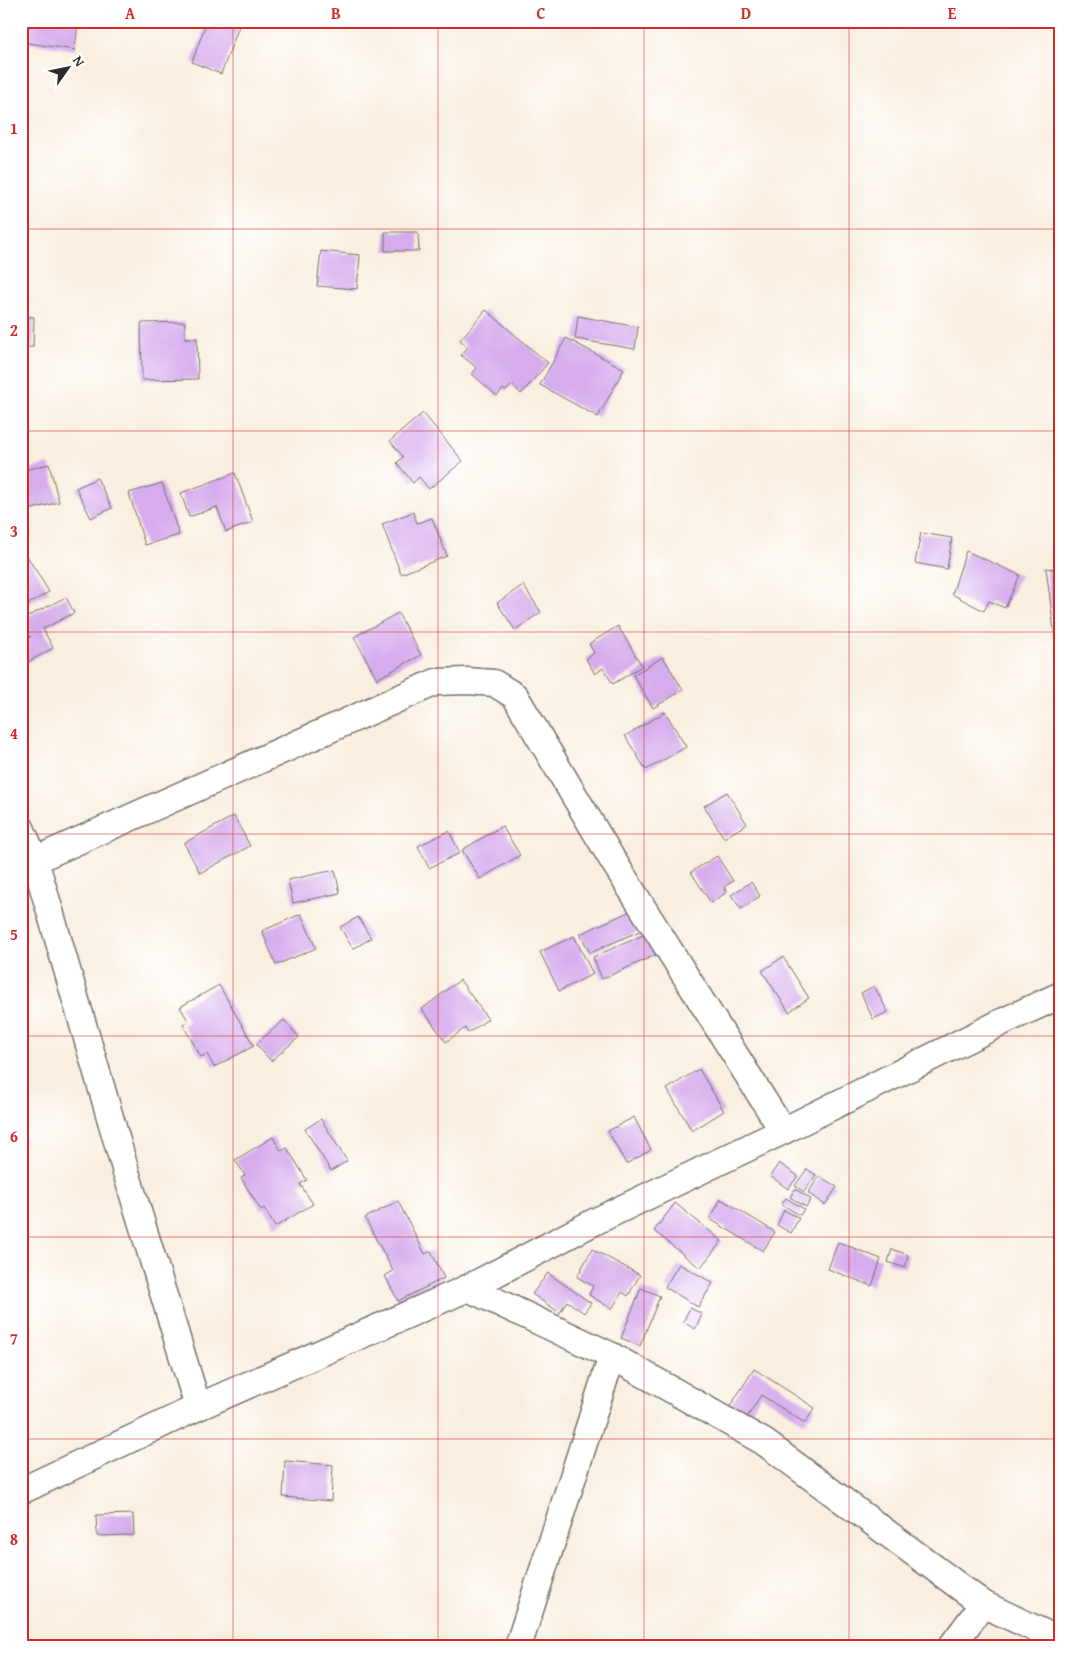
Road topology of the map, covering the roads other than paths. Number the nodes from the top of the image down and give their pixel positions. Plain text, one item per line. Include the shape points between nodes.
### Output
1 (21, 828) edge
2 (35, 860) junction
3 (1061, 995) edge
4 (783, 1131) junction
5 (468, 1288) junction
6 (612, 1356) junction
7 (198, 1407) junction
8 (21, 1491) edge
9 (983, 1604) junction
10 (1061, 1641) edge
11 (518, 1647) edge
12 (951, 1647) edge

1 - 2 street
2 - 4 street via 436,682 494,683 514,696
2 - 7 street
3 - 4 street
4 - 5 street via 592,1223
5 - 6 street
5 - 7 street
6 - 9 street via 764,1442
6 - 11 street
7 - 8 street
9 - 10 street
9 - 12 street

